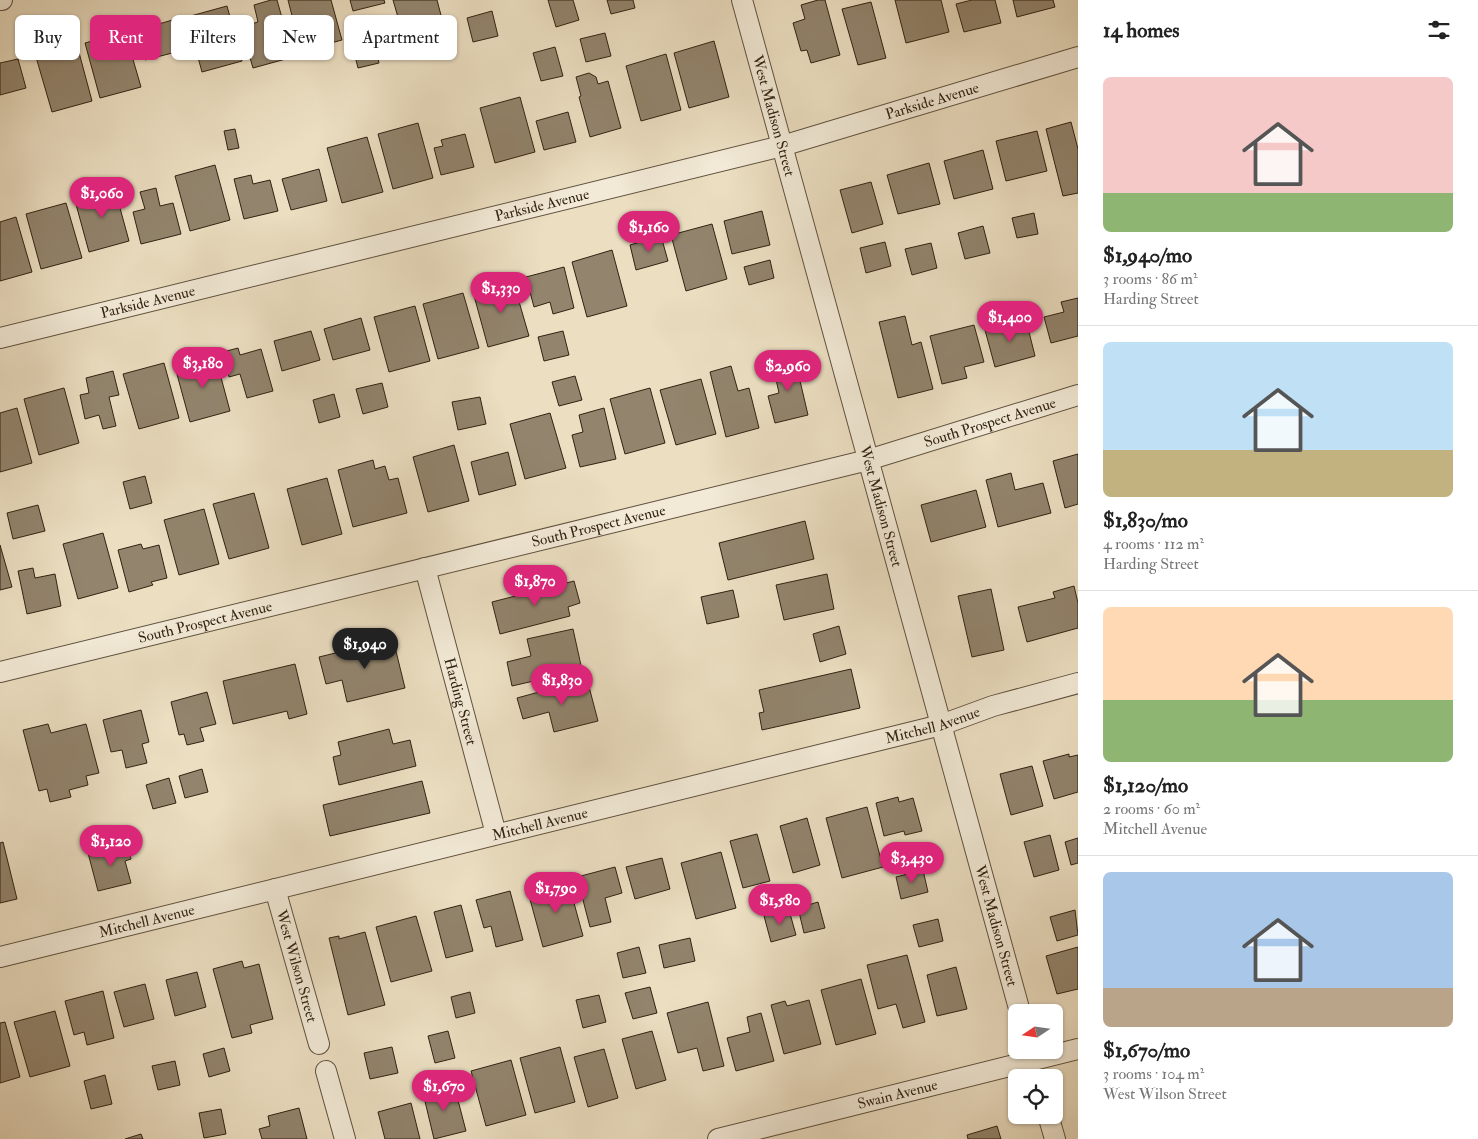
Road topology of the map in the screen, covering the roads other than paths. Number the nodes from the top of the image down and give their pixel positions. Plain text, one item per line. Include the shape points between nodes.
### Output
1 (742, 0) edge
2 (1078, 57) edge
3 (782, 146) junction
4 (0, 338) edge
5 (1078, 395) edge
6 (868, 460) junction
7 (425, 568) junction
8 (0, 672) edge
9 (1078, 683) edge
10 (941, 725) junction
11 (496, 834) junction
12 (275, 889) junction
13 (0, 956) edge
14 (1018, 1004) edge
15 (319, 1044) dead end
16 (1078, 1050) edge
17 (1034, 1063) edge
18 (326, 1071) dead end
19 (1051, 1124) edge
20 (345, 1139) edge
21 (718, 1139) edge
22 (1055, 1139) edge

1 - 3 street, West Madison Street
2 - 3 street, Parkside Avenue
3 - 4 street, Parkside Avenue
3 - 6 street, West Madison Street
5 - 6 street, South Prospect Avenue
6 - 7 street, South Prospect Avenue
6 - 10 street, West Madison Street
7 - 8 street, South Prospect Avenue
7 - 11 street, Harding Street
9 - 10 street, Mitchell Avenue via 993,706
10 - 11 street, Mitchell Avenue
10 - 14 street, West Madison Street
11 - 12 street, Mitchell Avenue
12 - 13 street, Mitchell Avenue
12 - 15 street, West Wilson Street
16 - 17 street, Swain Avenue
17 - 21 street, Swain Avenue
18 - 20 street
19 - 22 street

